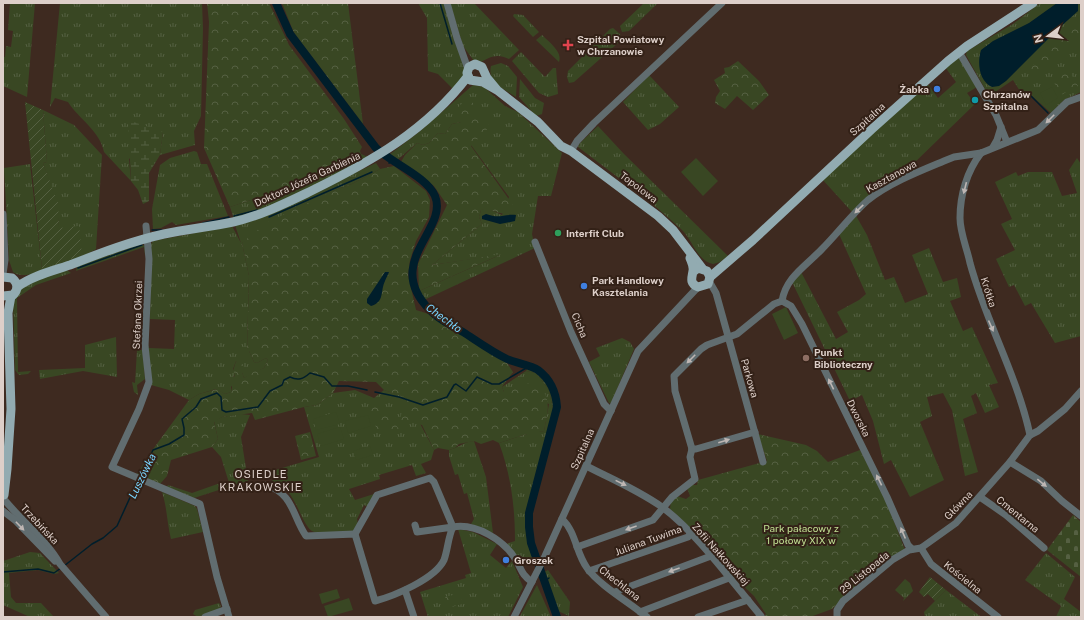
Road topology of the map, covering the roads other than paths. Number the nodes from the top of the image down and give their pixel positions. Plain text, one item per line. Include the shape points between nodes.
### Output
1 (447, 3) edge
2 (722, 3) edge
3 (1033, 3) edge
4 (959, 52) junction
5 (474, 74) junction
6 (1081, 97) edge
7 (1001, 127) junction
8 (999, 136) junction
9 (1004, 143) junction
10 (993, 147) junction
11 (571, 151) junction
12 (981, 153) junction
13 (3, 214) edge
14 (146, 226) dead end
15 (147, 238) junction
16 (535, 242) dead end
17 (686, 249) junction
18 (10, 279) edge
19 (704, 279) junction
20 (6, 297) edge
21 (782, 302) junction
22 (728, 337) junction
23 (1081, 391) edge
24 (611, 412) junction
25 (755, 432) junction
26 (1030, 435) junction
27 (692, 449) junction
28 (763, 462) dead end
29 (1010, 462) junction
30 (5, 466) edge
31 (586, 466) junction
32 (3, 474) edge
33 (265, 485) dead end
34 (3, 496) edge
35 (980, 497) junction
36 (662, 507) junction
37 (3, 511) edge
38 (1081, 516) edge
39 (562, 519) junction
40 (415, 525) dead end
41 (453, 527) junction
42 (355, 534) junction
43 (690, 534) junction
44 (577, 547) junction
45 (921, 548) junction
46 (1044, 548) dead end
47 (912, 549) junction
48 (711, 556) junction
49 (62, 567) junction
50 (589, 571) junction
51 (729, 578) junction
52 (533, 579) junction
53 (406, 590) junction
54 (615, 592) junction
55 (748, 600) junction
56 (227, 609) junction
57 (640, 612) junction
58 (760, 616) edge
59 (106, 617) edge
60 (205, 617) edge
61 (229, 617) edge
62 (414, 617) edge
63 (514, 617) edge
64 (647, 617) edge
65 (698, 617) edge
66 (837, 617) edge
67 (998, 617) edge

1 - 5 street, Topolowa via 460,48
2 - 11 street via 594,123
3 - 4 main road, Szpitalna
4 - 7 street
4 - 19 main road, Szpitalna via 725,265
5 - 11 main road, Topolowa via 540,124 561,146
5 - 15 main road, Doktora Józefa Garbienia via 416,129 375,158 293,199 245,219
6 -> 9 street, Kasztanowa via 1067,102 1038,130
7 - 8 street
7 - 9 street
8 - 9 street
8 - 10 street
9 - 10 street, Kasztanowa
10 - 12 street, Kasztanowa
11 - 17 main road, Topolowa via 658,216 673,230
12 -> 21 street, Kasztanowa via 949,159 877,194 854,213 821,250 800,268 785,290
12 -> 26 street, Krótka via 970,171 964,189 961,226 975,282 1019,392
13 - 18 street via 5,260
14 - 15 street, Stefana Okrzei
15 - 18 main road, Doktora Józefa Garbienia via 31,278
15 - 56 street, Stefana Okrzei via 145,346 149,382 112,467 200,504 216,577
16 - 24 street, Cicha via 571,332 604,404
17 - 19 main road, Topolowa
17 - 19 main road, Topolowa via 693,272
18 - 20 main road via 16,292
19 - 22 street, Parkowa via 714,287
19 - 24 street, Szpitalna via 638,351
20 - 30 main road via 12,395
21 - 22 street via 774,304 737,334
47 -> 21 street, Dworska via 802,324 791,306
22 - 25 street, Parkowa
22 -> 27 street via 701,349 674,376 675,391
23 - 26 street, Główna via 1065,409
24 - 31 street, Szpitalna
27 -> 25 street
25 - 28 street, Parkowa
26 - 29 street, Główna
27 - 36 street via 690,457 694,481
29 - 35 street, Główna
29 -> 38 street via 1041,481
30 - 32 main road
30 - 34 main road
31 -> 36 street, Zofii Nałkowskiej via 631,487
31 - 39 street, Szpitalna
33 - 42 street via 285,496 306,536
34 - 49 street, Trzebińska via 55,555
35 - 45 street, Główna via 956,523
35 - 46 street, Cmentarna via 1006,515
36 - 43 street, Zofii Nałkowskiej
36 -> 44 street via 653,520
37 -> 49 street, Trzebińska
39 - 44 street, Chechlana via 570,527
39 - 52 street, Szpitalna
40 - 41 street via 417,532
41 - 42 street via 430,478 377,495
41 - 52 street via 473,528 499,541 516,561 523,576
41 - 53 street via 441,565
42 - 53 street via 375,601
43 - 48 street, Zofii Nałkowskiej
43 - 50 street, Juliana Tuwima via 688,537
44 - 50 street, Chechlana
45 - 47 street, Główna
45 - 67 street, Kościelna via 931,564
47 - 66 street, 29 Listopada via 889,563 843,601 837,610
48 - 51 street, Zofii Nałkowskiej
48 -> 54 street
49 - 59 street, Trzebińska
50 - 54 street, Chechlana
51 - 55 street, Zofii Nałkowskiej
51 - 57 street
52 - 63 street, Szpitalna
53 - 62 street
54 - 57 street, Chechlana
55 - 58 street, Zofii Nałkowskiej
55 - 65 street
56 - 60 street
56 - 61 street
57 - 64 street, Chechlana

